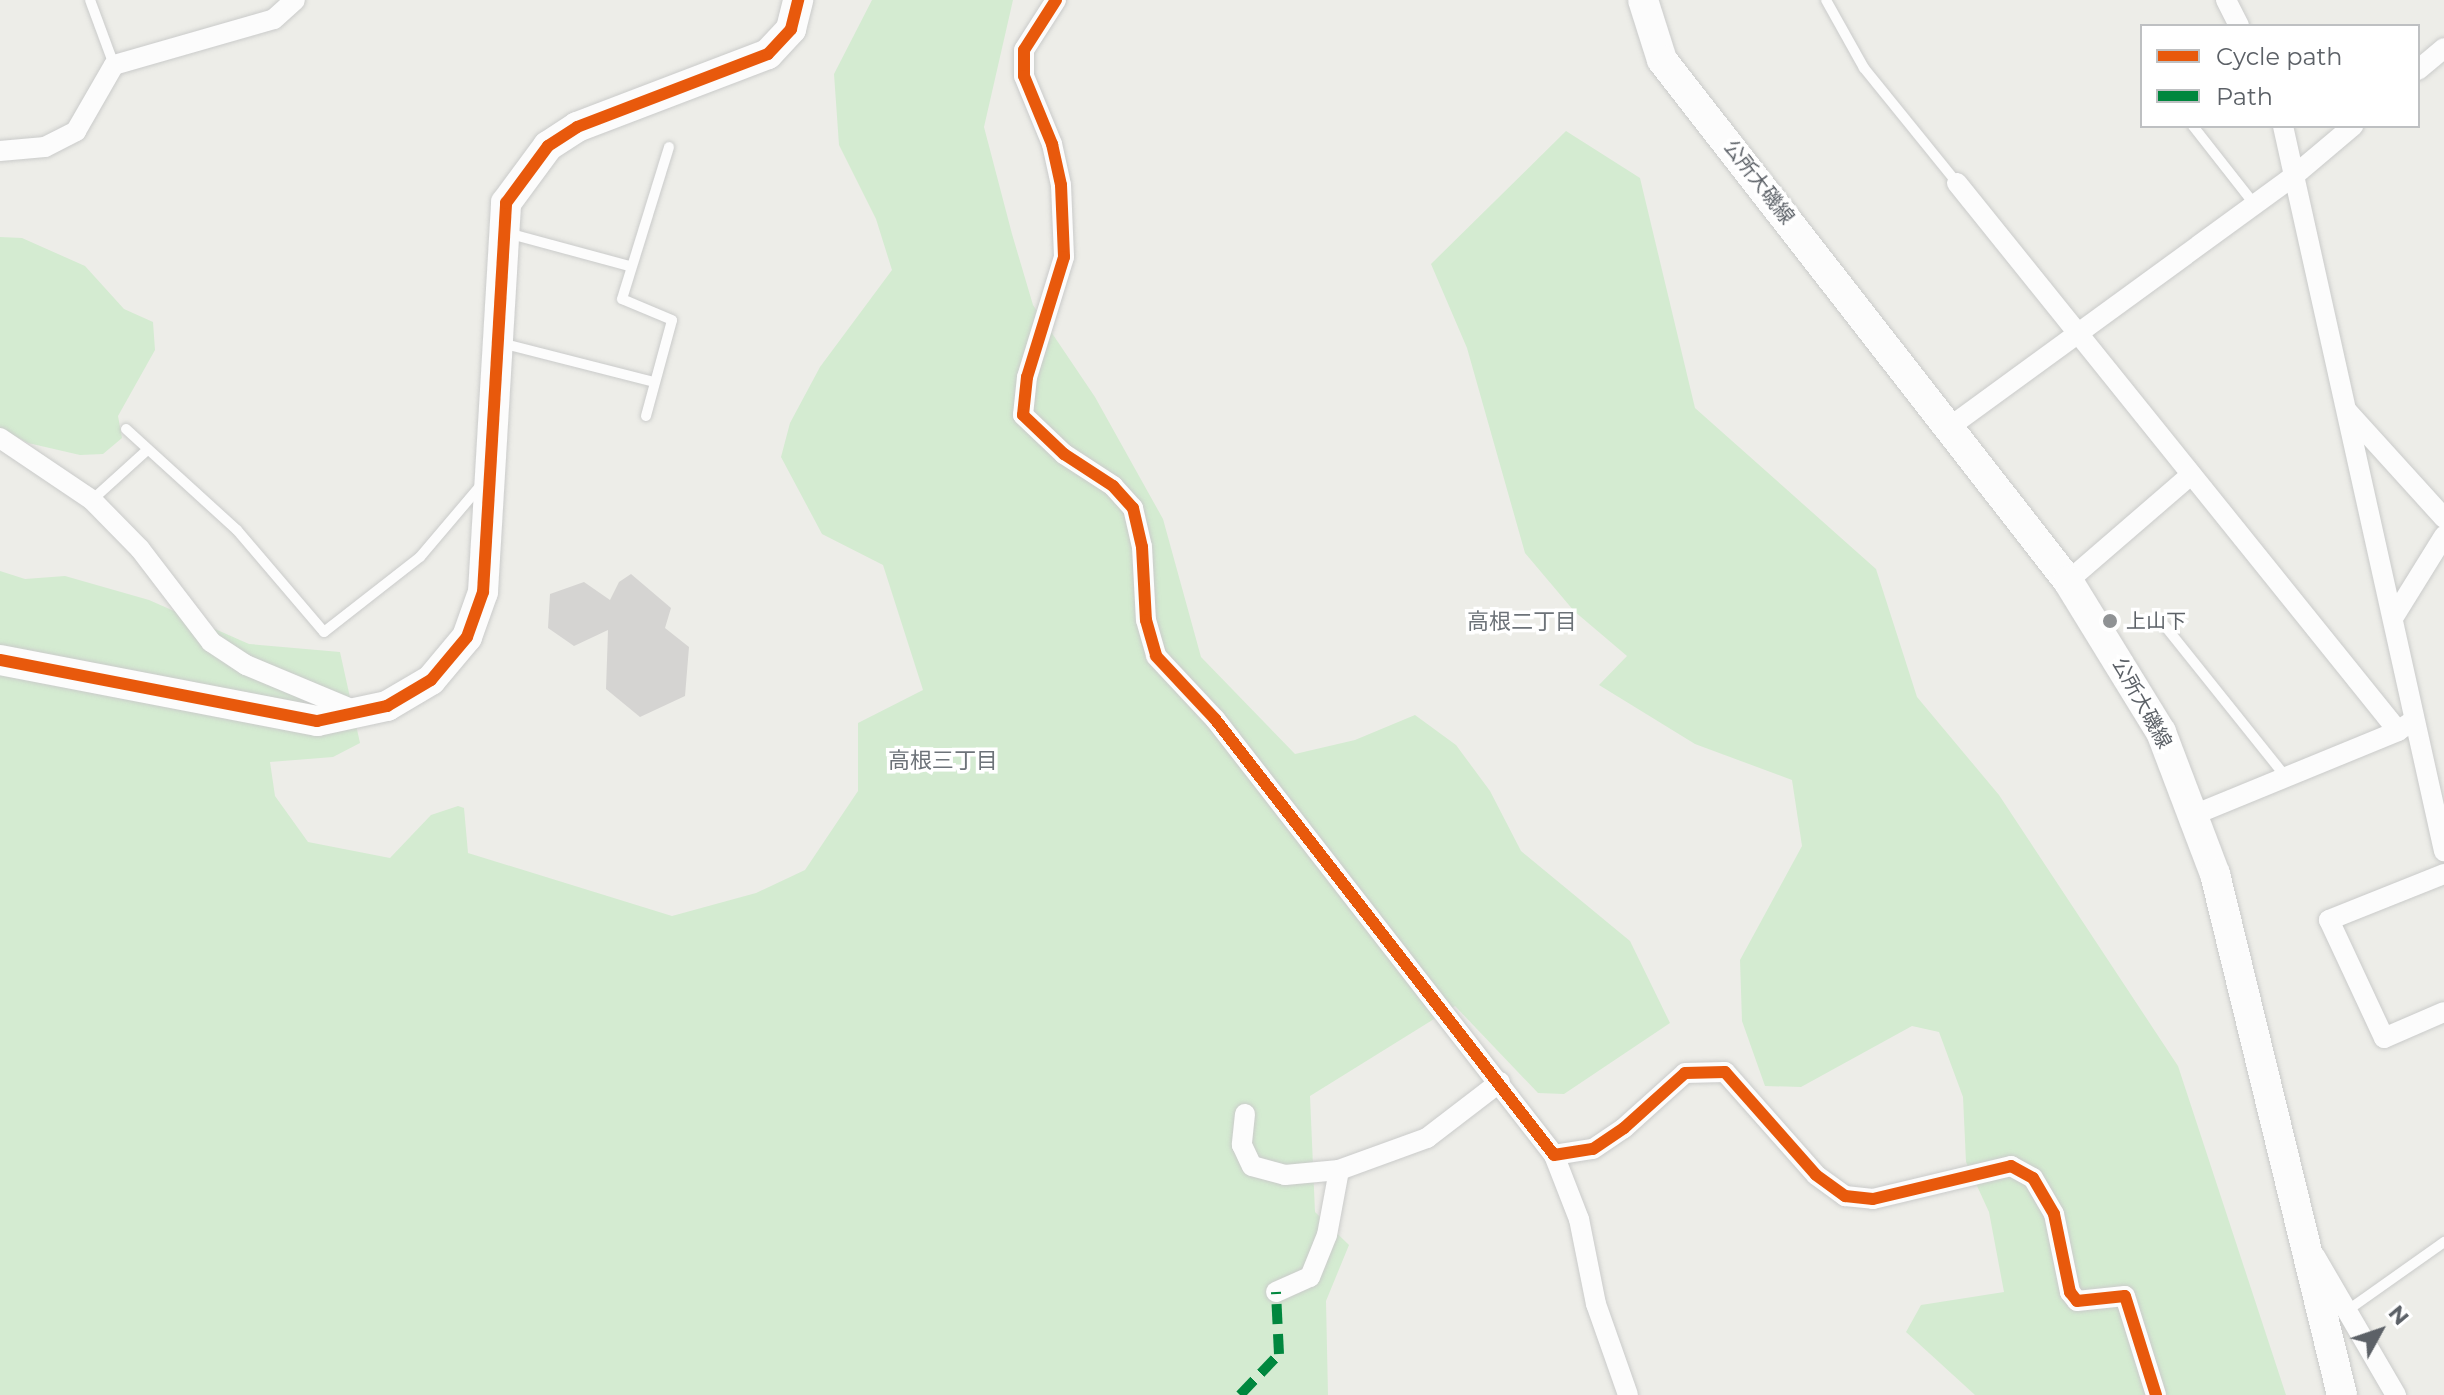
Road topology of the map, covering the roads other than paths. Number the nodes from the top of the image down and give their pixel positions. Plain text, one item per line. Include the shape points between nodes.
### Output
1 (90, 0) edge
2 (295, 0) edge
3 (798, 0) edge
4 (1056, 0) edge
5 (1643, 0) edge
6 (1826, 0) edge
7 (2226, 0) edge
8 (2238, 24) edge
9 (2444, 48) edge
10 (114, 65) junction
11 (2420, 68) edge
12 (2195, 128) edge
13 (2284, 128) edge
14 (2351, 128) edge
15 (669, 147) dead end
16 (0, 151) edge
17 (2296, 174) junction
18 (1957, 183) joint
19 (2255, 205) junction
20 (503, 232) junction
21 (629, 266) junction
22 (2080, 332) junction
23 (497, 342) junction
24 (654, 382) junction
25 (2345, 409) junction
26 (646, 416) dead end
27 (1951, 426) junction
28 (126, 429) dead end
29 (0, 438) edge
30 (146, 451) junction
31 (491, 474) junction
32 (2191, 475) junction
33 (92, 500) junction
34 (2444, 518) edge
35 (2444, 536) edge
36 (2068, 581) junction
37 (2395, 615) junction
38 (2165, 626) dead end
39 (0, 660) edge
40 (363, 714) junction
41 (2406, 726) junction
42 (2286, 777) junction
43 (2196, 814) junction
44 (2444, 851) edge
45 (2444, 874) edge
46 (2444, 1012) edge
47 (1500, 1082) junction
48 (1245, 1114) dead end
49 (1554, 1155) junction
50 (1339, 1170) junction
51 (2301, 1232) junction
52 (2444, 1242) edge
53 (1276, 1292) dead end
54 (2348, 1310) junction
55 (1628, 1395) edge
56 (2156, 1395) edge
57 (2342, 1395) edge
58 (2396, 1395) edge

1 - 10 lane
2 - 10 street via 274,19
3 - 20 main road via 791,29 768,54 610,113 548,146 506,203
4 - 47 street via 1024,50 1024,76 1052,144 1061,185 1064,257 1027,377 1023,415 1133,508 1142,547 1146,620 1156,656 1215,719 1446,1022
5 - 27 main road, 公所大磯線 via 1662,60
6 - 18 lane via 1864,68
7 - 8 street
9 - 11 street
10 - 16 street via 76,131 45,147
12 - 19 lane
13 - 17 street
14 - 17 street
15 - 21 lane
17 - 19 street
17 - 25 street
18 - 22 street
19 - 22 street
20 - 21 lane
20 - 23 main road
21 - 24 lane via 622,299 672,320
22 - 27 street
22 - 32 street
23 - 24 lane
23 - 31 main road
24 - 26 lane
25 - 34 street
25 - 37 street
27 - 36 main road, 公所大磯線
28 - 30 lane
29 - 33 street
30 - 31 lane via 237,530 324,632 420,557
30 - 33 lane
31 - 40 main road via 483,592 467,637 431,680
32 - 36 street
32 - 41 street
33 - 40 street via 140,549 211,642 246,665
35 - 37 street
36 - 43 main road, 公所大磯線 via 2161,732
37 - 41 street
38 - 42 lane
39 - 40 main road via 317,721
41 - 42 street
41 - 44 street
42 - 43 street
43 - 51 main road, 公所大磯線
45 - 46 street via 2329,920 2384,1038
47 - 49 street
47 - 50 street via 1427,1138
48 - 50 street via 1242,1145 1252,1166 1285,1175
49 - 55 street via 1579,1219 1596,1304
49 - 56 street via 1593,1149 1685,1073 1725,1072 1816,1175 1845,1196 1905,1194 2011,1166 2033,1178 2054,1214 2070,1292 2077,1301 2125,1296
50 - 53 street via 1327,1235 1310,1277
51 - 54 street
51 - 57 main road, 公所大磯線
52 - 54 lane
54 - 58 street

